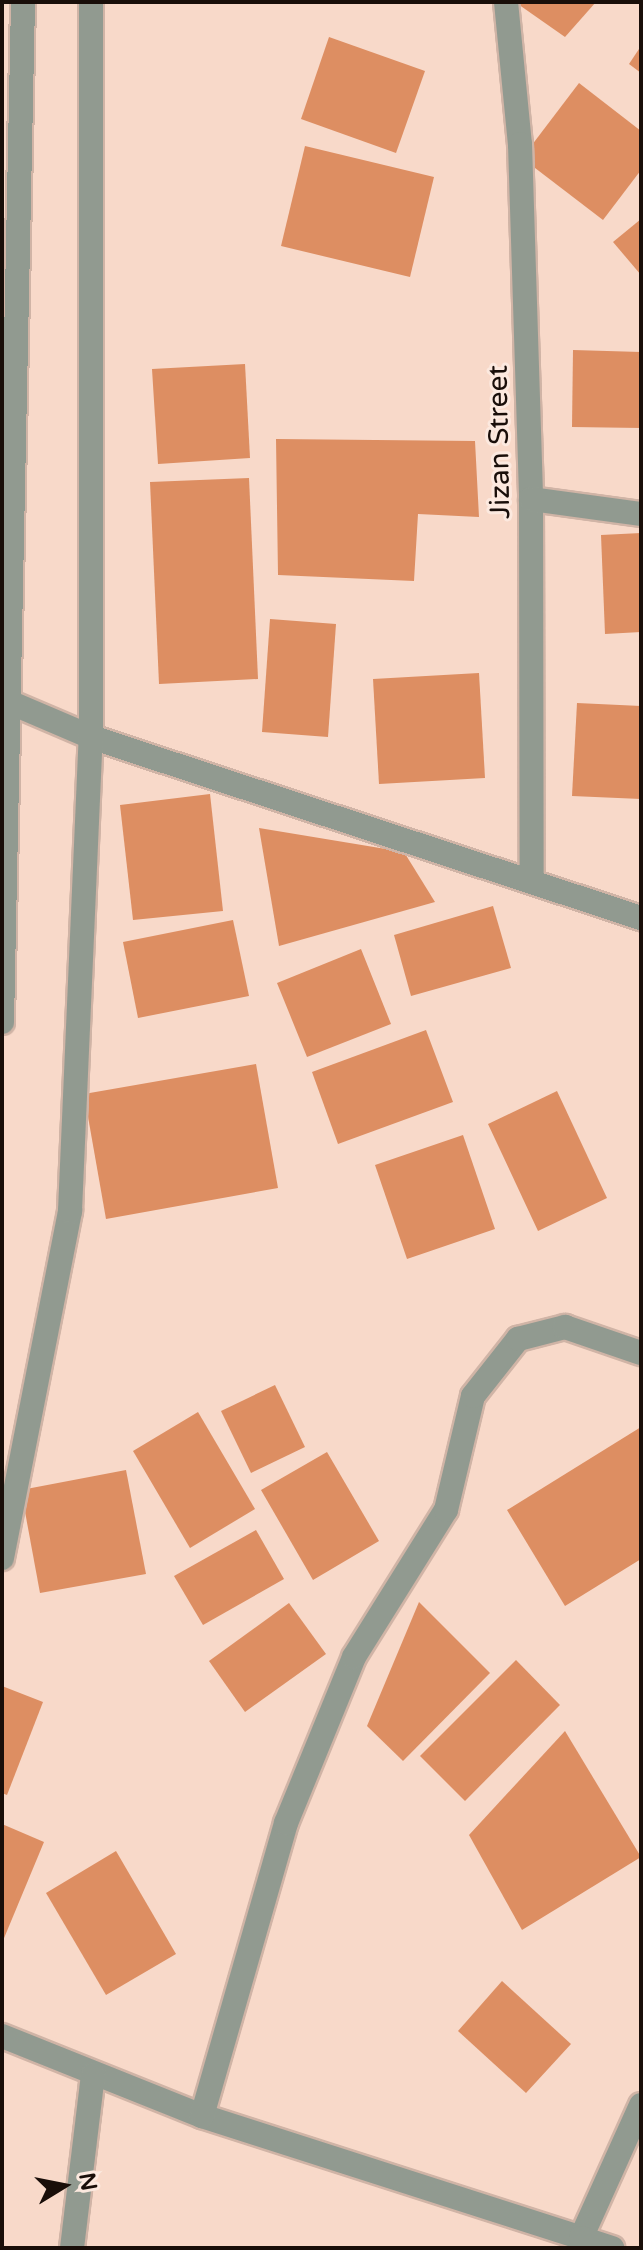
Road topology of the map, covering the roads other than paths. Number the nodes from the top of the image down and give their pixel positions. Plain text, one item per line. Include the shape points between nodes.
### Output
1 (23, 2) edge
2 (91, 2) edge
3 (506, 2) edge
4 (531, 499) junction
5 (641, 514) edge
6 (7, 609) edge
7 (9, 702) junction
8 (91, 737) junction
9 (532, 881) junction
10 (641, 918) edge
11 (2, 1022) edge
12 (641, 1353) edge
13 (2, 1558) edge
14 (2, 2036) edge
15 (93, 2074) junction
16 (641, 2105) edge
17 (202, 2116) junction
18 (538, 2236) edge
19 (581, 2238) junction
20 (72, 2248) edge
21 (612, 2248) edge

1 - 6 street
2 - 8 street
3 - 4 street, Jizan Street via 520,144
4 - 5 street
4 - 9 street, Jizan Street
6 - 7 street
7 - 8 street
7 - 11 street
8 - 9 street
8 - 13 street via 70,1211
9 - 10 street
12 - 17 street via 565,1327 518,1339 473,1396 446,1510 354,1657 286,1823
14 - 15 street
15 - 17 street
15 - 20 street
16 - 19 street
17 - 18 street
18 - 19 street
19 - 21 street

